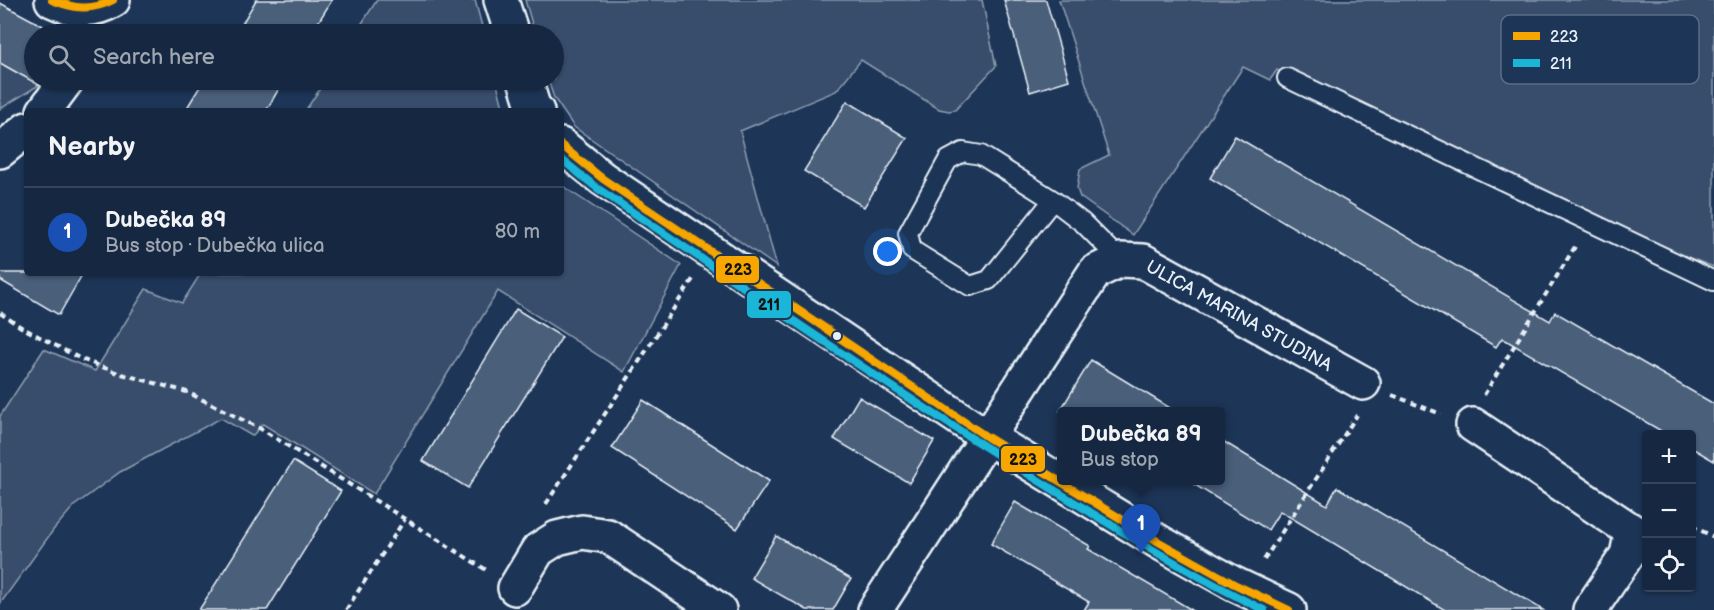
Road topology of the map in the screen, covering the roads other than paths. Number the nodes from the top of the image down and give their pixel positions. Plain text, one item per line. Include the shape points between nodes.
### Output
1 (52, 0) edge
2 (501, 0) edge
3 (96, 14) edge
4 (509, 24) edge
5 (1287, 78) dead end
6 (60, 90) edge
7 (528, 90) edge
8 (46, 108) edge
9 (535, 108) edge
10 (24, 131) edge
11 (564, 147) edge
12 (0, 151) edge
13 (1053, 200) junction
14 (1120, 260) junction
15 (1714, 281) edge
16 (1369, 386) road end
17 (1470, 424) road end
18 (987, 437) junction
19 (1057, 480) edge
20 (1066, 485) edge
21 (515, 588) road end
22 (719, 610) edge
23 (875, 610) edge
24 (1289, 610) edge
25 (1590, 610) edge

1 - 3 street
2 - 4 street
5 - 15 lane
6 - 8 street
7 - 9 street
10 - 12 street
11 - 18 street via 603,179
13 - 13 lane via 981,155 963,152 948,160 908,233 912,250 970,286 989,280
13 - 14 lane
14 - 16 street, ULICA MARINA STUDINA via 1143,261
14 - 18 street, ULICA MARINA STUDINA via 1095,272
17 - 25 street via 1632,531 1627,555
18 - 19 street
18 - 23 street, ULICA MARINA STUDINA
20 - 24 street via 1159,542
21 - 22 street via 538,550 556,538 582,532 608,536

